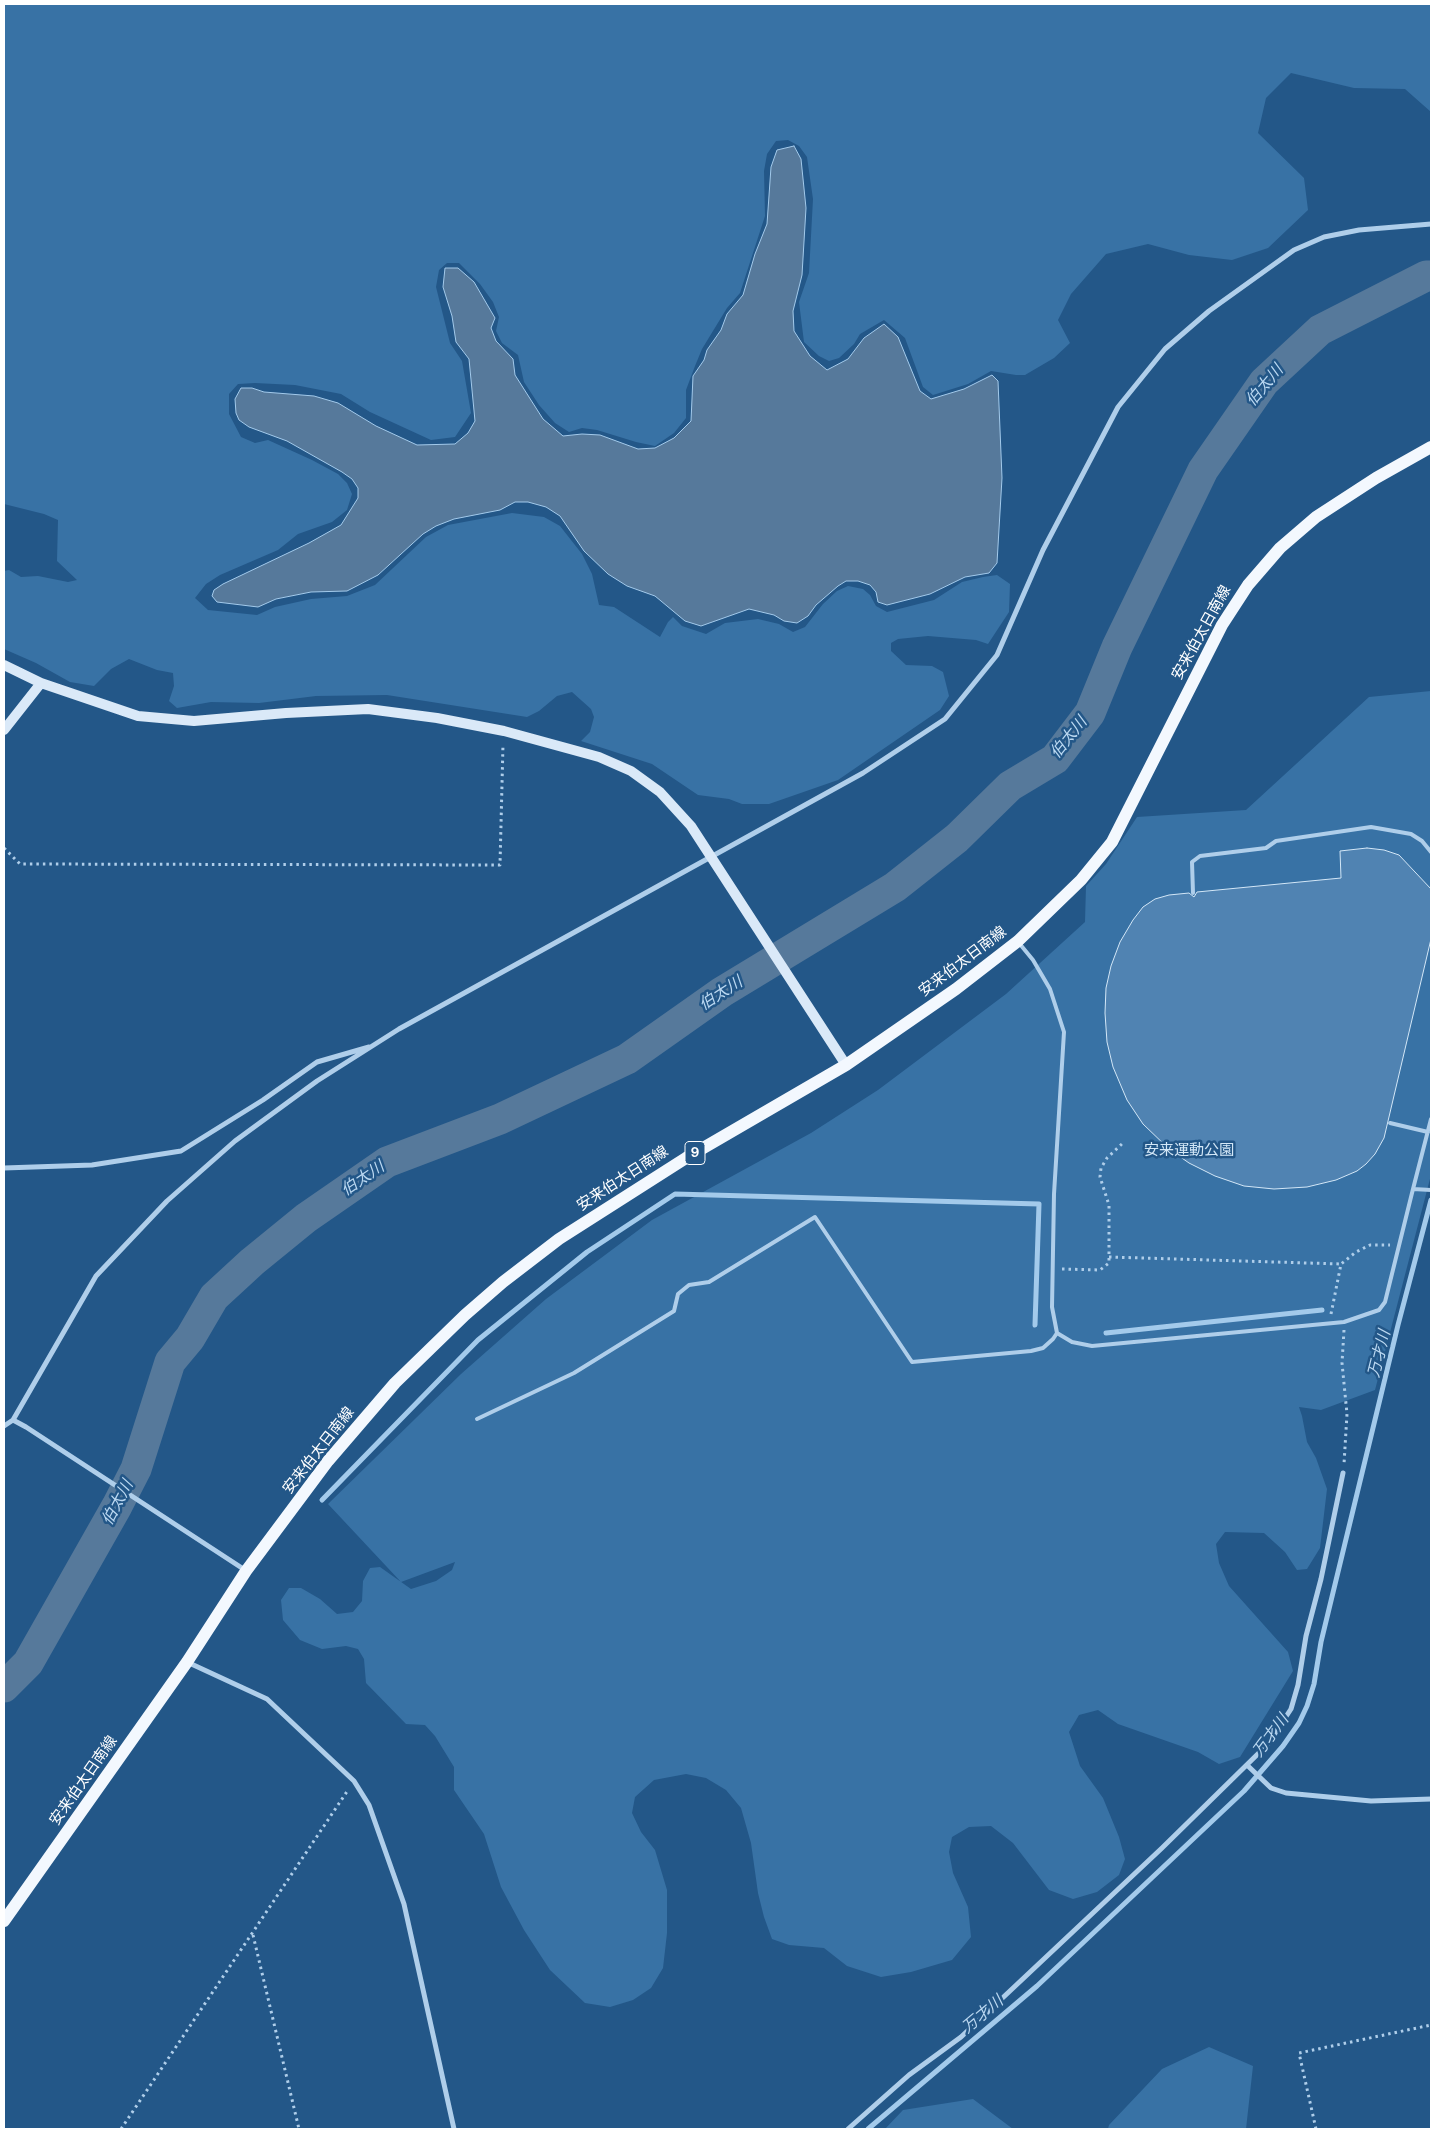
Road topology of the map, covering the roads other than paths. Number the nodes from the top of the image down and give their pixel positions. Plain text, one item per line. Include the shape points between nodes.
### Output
1 (1431, 224) edge
2 (1431, 447) edge
3 (4, 665) edge
4 (41, 683) junction
5 (4, 730) edge
6 (1431, 852) edge
7 (716, 862) junction
8 (1193, 893) dead end
9 (1018, 941) junction
10 (377, 1045) junction
11 (846, 1066) junction
12 (1431, 1119) edge
13 (1390, 1123) dead end
14 (1428, 1132) junction
15 (4, 1168) edge
16 (1413, 1189) junction
17 (1431, 1190) edge
18 (1057, 1333) junction
19 (477, 1419) dead end
20 (13, 1420) junction
21 (4, 1426) edge
22 (1343, 1473) road end
23 (246, 1571) junction
24 (187, 1662) junction
25 (1248, 1766) junction
26 (1431, 1799) edge
27 (4, 1921) edge
28 (454, 2129) edge
29 (848, 2129) edge

1 - 7 street via 1359,230 1324,237 1294,250 1265,269 1165,349 1118,407 1044,550 997,655 945,719 863,773 737,841
2 - 9 main road, 安来伯太日南線 / 9 via 1316,517 1280,548 1248,585 1222,625 1112,842 1081,880
3 - 4 street
4 - 5 street
4 - 7 street via 138,716 194,720 368,709 504,731 600,757 631,771 660,792 691,826
6 - 8 lane via 1411,834 1371,827 1276,841 1266,848 1200,856 1192,862
7 - 10 street via 399,1029
7 - 11 street
9 - 11 main road, 安来伯太日南線 / 9
9 - 18 lane via 1050,989 1064,1032 1052,1269 1052,1307
10 - 15 street via 317,1062 182,1151 92,1164
10 - 20 street via 317,1081 235,1141 167,1200 96,1276
11 - 23 main road, 安来伯太日南線 / 9 via 686,1158 559,1239 504,1282 395,1383 328,1461
12 - 14 lane
13 - 14 lane
14 - 16 lane
16 - 17 lane
16 - 18 lane via 1385,1302 1379,1310 1330,1324 1092,1346 1072,1342
18 - 19 lane via 1054,1340 1043,1348 1031,1351 912,1362 815,1217 710,1282 689,1285 678,1294 674,1311 574,1373
20 - 21 street
20 - 23 street
22 - 25 street via 1291,1709 1268,1744
23 - 24 main road, 安来伯太日南線 / 9
24 - 27 main road, 安来伯太日南線 / 9
24 - 28 street via 267,1699 354,1781 369,1805 404,1904
25 - 26 street via 1272,1788 1286,1793 1372,1801
25 - 29 street via 961,2036 909,2075

